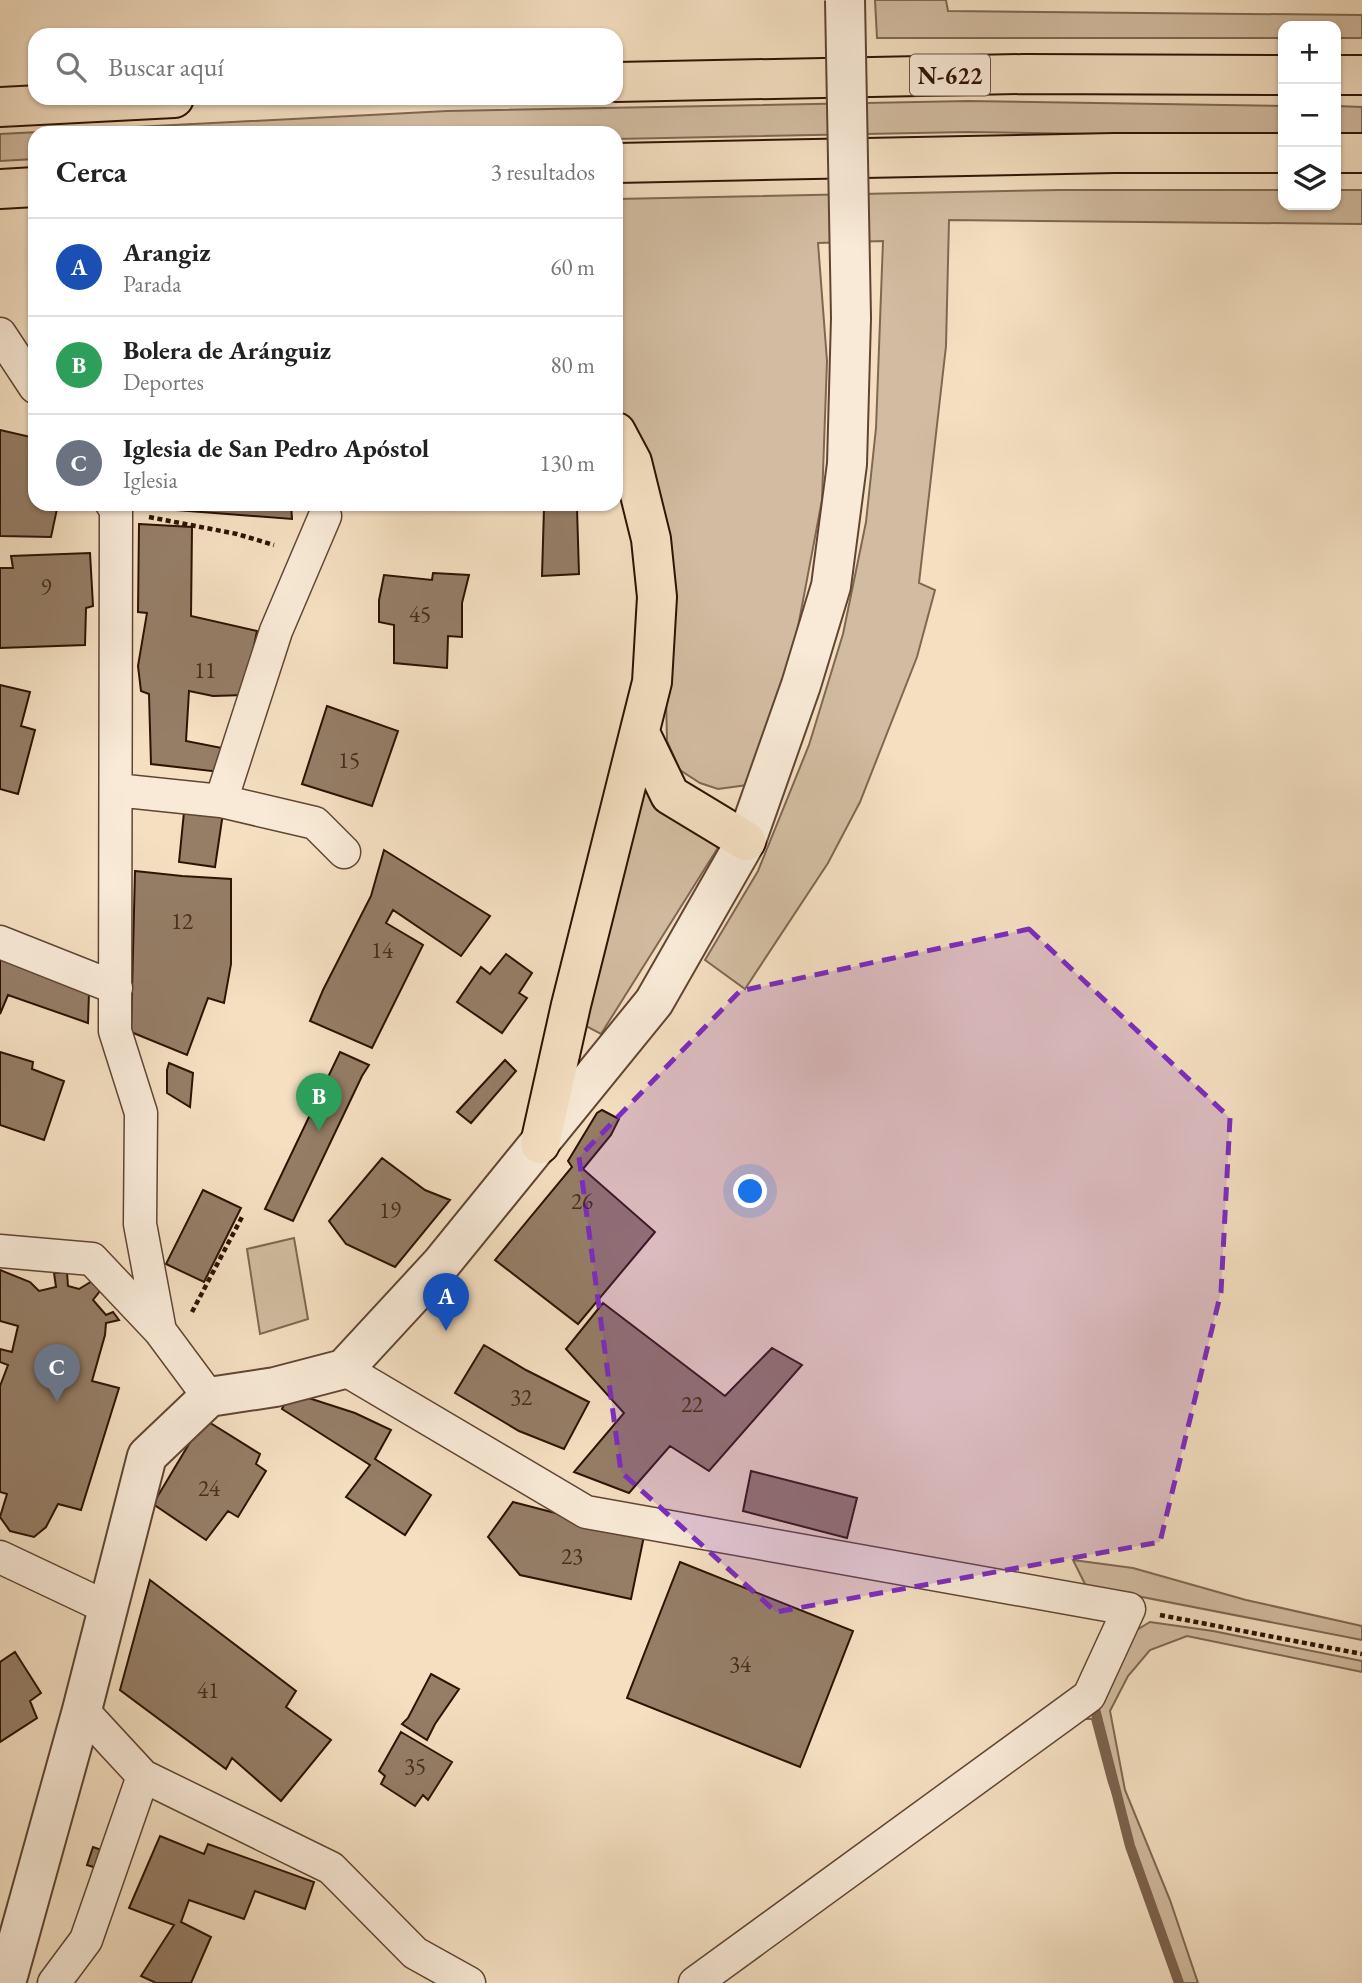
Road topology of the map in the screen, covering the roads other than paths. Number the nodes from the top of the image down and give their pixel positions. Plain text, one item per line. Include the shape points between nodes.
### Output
1 (845, 0) edge
2 (1278, 75) edge
3 (1341, 75) edge
4 (1362, 75) edge
5 (623, 82) edge
6 (39, 105) edge
7 (0, 107) edge
8 (1278, 153) edge
9 (1341, 153) edge
10 (1362, 153) edge
11 (623, 163) edge
12 (28, 187) edge
13 (0, 189) edge
14 (0, 334) edge
15 (28, 376) edge
16 (623, 445) edge
17 (114, 511) edge
18 (325, 516) dead end
19 (640, 733) junction
20 (116, 790) junction
21 (221, 802) junction
22 (746, 841) junction
23 (344, 852) dead end
24 (0, 942) edge
25 (116, 988) junction
26 (540, 1144) junction
27 (0, 1251) edge
28 (168, 1342) junction
29 (344, 1368) junction
30 (209, 1398) junction
31 (0, 1557) edge
32 (108, 1608) junction
33 (82, 1710) junction
34 (143, 1776) junction
35 (6, 1983) edge
36 (54, 1983) edge
37 (469, 1983) edge
38 (695, 1983) edge

1 - 22 street, bridge via 851,318 847,464 831,586
2 - 5 highway, N-622 via 1024,74
3 - 4 highway
6 - 7 highway
8 - 11 highway
9 - 10 highway
12 - 13 highway
14 - 15 street
16 - 19 highway via 632,462 651,539 657,597 652,682
17 - 20 street
18 - 21 street via 276,631
19 - 22 highway via 670,795
19 - 26 highway
20 - 21 street
20 - 25 street
21 - 23 street via 315,823
22 - 26 street via 654,1002
24 - 25 street
25 - 28 street via 115,1031 141,1113 140,1224
26 - 29 street via 441,1264
27 - 28 street via 92,1259
28 - 30 street
29 - 30 street via 275,1387
29 - 38 street via 586,1512 1129,1609 1089,1696
30 - 32 street via 147,1456
31 - 32 street
32 - 33 street
33 - 34 street
33 - 35 street
34 - 36 street via 86,1940
34 - 37 street via 331,1868 415,1953

